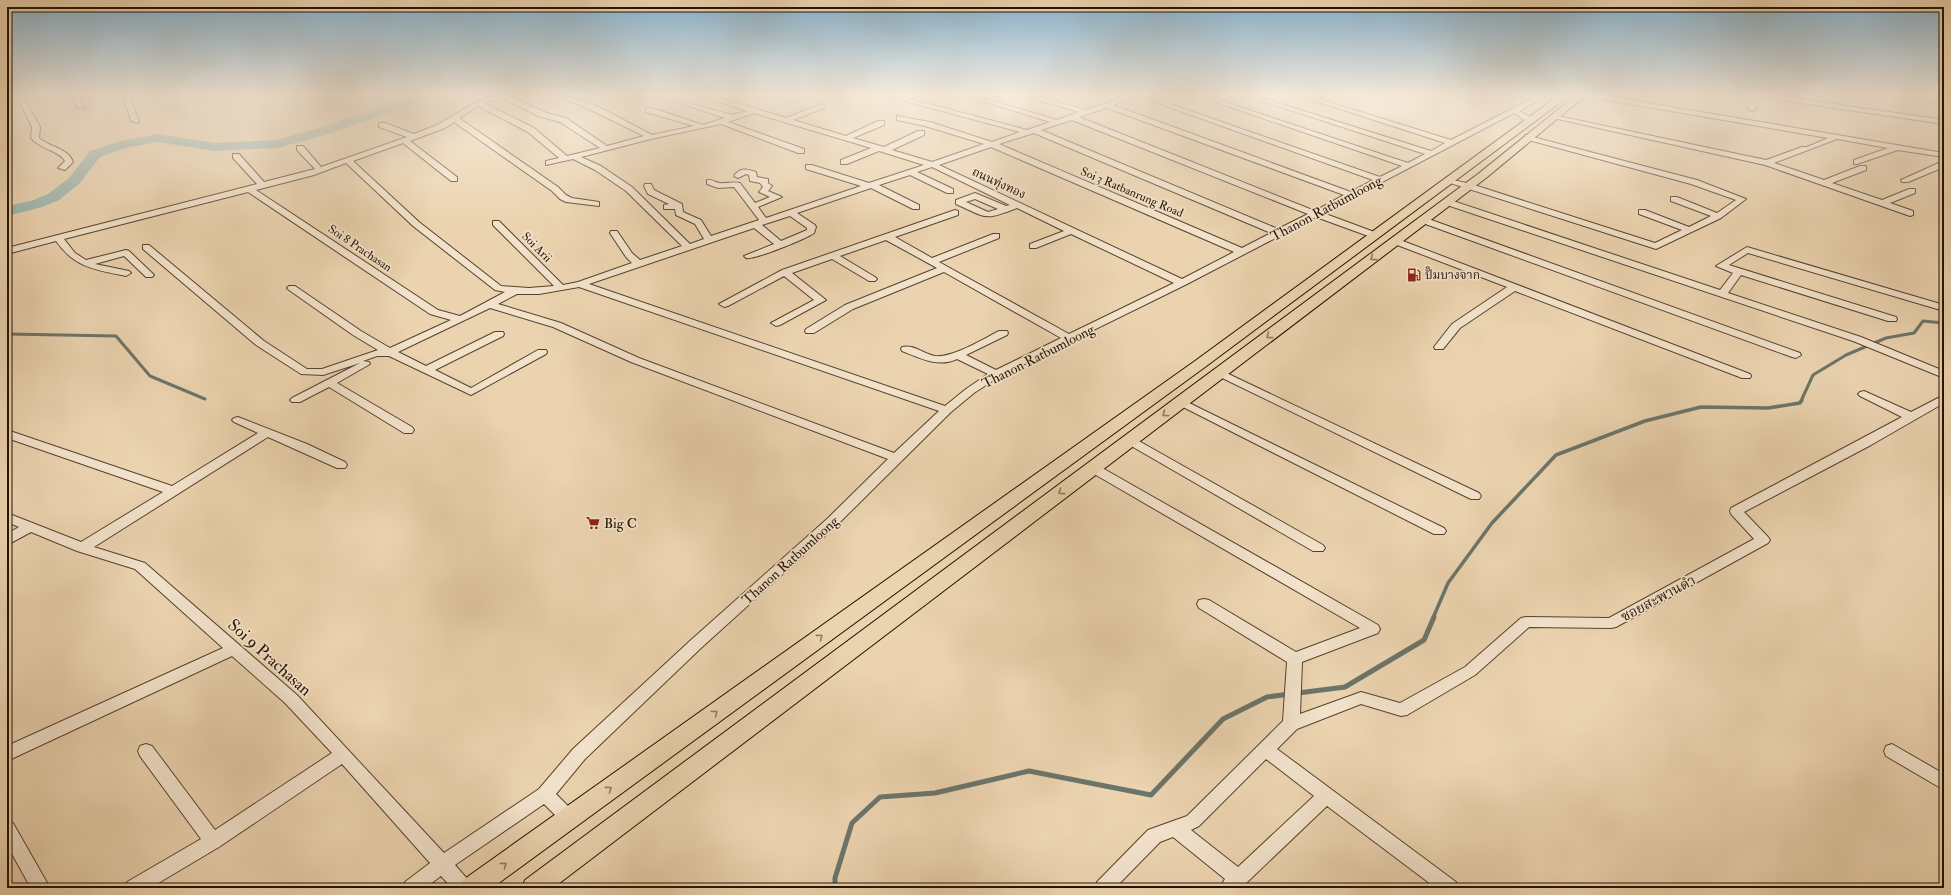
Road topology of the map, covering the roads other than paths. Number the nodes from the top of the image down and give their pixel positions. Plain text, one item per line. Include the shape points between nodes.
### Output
1 (35, 138) edge
2 (412, 138) edge
3 (485, 138) edge
4 (542, 138) edge
5 (590, 138) edge
6 (648, 138) edge
7 (763, 138) edge
8 (847, 138) edge
9 (911, 138) edge
10 (971, 138) edge
11 (1010, 138) edge
12 (1047, 138) edge
13 (1124, 138) edge
14 (1202, 138) edge
15 (1260, 138) edge
16 (1326, 138) edge
17 (1383, 138) edge
18 (1436, 138) edge
19 (1463, 138) edge
20 (1506, 138) edge
21 (1527, 138) edge
22 (1531, 138) edge
23 (1653, 138) edge
24 (1666, 138) edge
25 (1834, 138) joint
26 (404, 141) junction
27 (1672, 142) junction
28 (1453, 143) junction
29 (991, 144) junction
30 (1896, 147) junction
31 (300, 148) dead end
32 (605, 148) junction
33 (882, 149) junction
34 (801, 152) dead end
35 (1430, 153) junction
36 (1944, 155) edge
37 (236, 156) dead end
38 (568, 157) junction
39 (348, 160) junction
40 (844, 162) dead end
41 (549, 163) dead end
42 (1767, 163) junction
43 (931, 164) junction
44 (1944, 164) edge
45 (1407, 165) junction
46 (808, 167) dead end
47 (62, 168) dead end
48 (320, 170) junction
49 (910, 172) junction
50 (738, 176) dead end
51 (454, 179) dead end
52 (1380, 180) junction
53 (1905, 180) dead end
54 (1448, 181) junction
55 (710, 182) dead end
56 (1824, 183) junction
57 (870, 185) junction
58 (263, 186) junction
59 (648, 186) dead end
60 (1468, 186) junction
61 (250, 189) junction
62 (950, 191) dead end
63 (1912, 191) dead end
64 (1351, 195) junction
65 (1674, 199) dead end
66 (1447, 202) junction
67 (1882, 203) junction
68 (596, 204) dead end
69 (1016, 205) junction
70 (679, 206) junction
71 (753, 206) junction
72 (667, 207) dead end
73 (916, 207) dead end
74 (1005, 209) dead end
75 (790, 212) junction
76 (1642, 212) dead end
77 (1910, 213) dead end
78 (955, 214) dead end
79 (1316, 214) junction
80 (1718, 216) junction
81 (1423, 220) junction
82 (496, 223) dead end
83 (759, 223) junction
84 (1689, 230) junction
85 (1071, 231) junction
86 (614, 233) dead end
87 (1279, 233) junction
88 (1374, 234) junction
89 (996, 236) dead end
90 (58, 237) junction
91 (888, 237) junction
92 (709, 240) junction
93 (1395, 241) junction
94 (780, 244) junction
95 (1033, 246) dead end
96 (146, 247) dead end
97 (688, 247) junction
98 (7, 251) edge
99 (1242, 252) junction
100 (749, 256) dead end
101 (834, 256) junction
102 (931, 262) junction
103 (82, 264) junction
104 (639, 264) junction
105 (944, 269) junction
106 (785, 272) junction
107 (1740, 272) junction
108 (126, 273) dead end
109 (149, 275) dead end
110 (872, 279) dead end
111 (1182, 283) junction
112 (580, 284) junction
113 (1514, 286) junction
114 (292, 288) dead end
115 (561, 288) junction
116 (513, 292) junction
117 (1723, 293) junction
118 (488, 304) junction
119 (724, 304) dead end
120 (1944, 308) edge
121 (461, 319) junction
122 (1892, 319) dead end
123 (776, 324) dead end
124 (810, 331) dead end
125 (1003, 333) dead end
126 (499, 334) dead end
127 (1070, 339) junction
128 (1439, 347) dead end
129 (906, 349) dead end
130 (389, 352) junction
131 (542, 352) dead end
132 (958, 355) junction
133 (1796, 355) dead end
134 (1200, 364) junction
135 (427, 370) junction
136 (1220, 373) junction
137 (996, 374) junction
138 (1944, 374) edge
139 (1746, 376) dead end
140 (330, 382) junction
141 (1864, 394) dead end
142 (296, 400) dead end
143 (1181, 402) junction
144 (1941, 403) edge
145 (947, 410) junction
146 (1911, 417) junction
147 (238, 420) dead end
148 (408, 430) dead end
149 (266, 433) junction
150 (7, 434) edge
151 (1130, 440) junction
152 (896, 458) junction
153 (341, 465) dead end
154 (1093, 468) junction
155 (174, 491) junction
156 (1475, 496) dead end
157 (7, 517) edge
158 (31, 526) junction
159 (1439, 531) dead end
160 (7, 540) edge
161 (82, 548) junction
162 (1318, 548) dead end
163 (1204, 604) dead end
164 (234, 649) junction
165 (1295, 659) junction
166 (1290, 724) junction
167 (1265, 749) junction
168 (146, 751) dead end
169 (1892, 751) dead end
170 (7, 754) edge
171 (343, 754) junction
172 (1944, 783) edge
173 (545, 794) junction
174 (1327, 795) junction
175 (569, 818) junction
176 (1175, 828) junction
177 (7, 829) edge
178 (213, 841) junction
179 (442, 864) junction
180 (1233, 883) edge
181 (41, 888) edge
182 (133, 888) edge
183 (410, 888) edge
184 (464, 888) edge
185 (472, 888) edge
186 (534, 888) edge
187 (1103, 888) edge
188 (1450, 888) edge

1 - 47 street via 68,158 69,162
2 - 26 street
3 - 68 street via 563,198
4 - 38 street
5 - 32 street
6 - 32 street
7 - 34 street
8 - 33 street, ถนนทุ่งทอง
9 - 33 street
10 - 29 street, Soi 3 Ratbanrung Road
11 - 29 street
12 - 87 street
13 - 79 street
14 - 64 street
15 - 52 street
16 - 45 street
17 - 35 street
18 - 28 street
19 - 28 street, Thanon Ratbumloong
20 - 54 main road
21 - 60 main road
22 - 80 street via 1694,182 1742,199
23 - 27 street
24 - 27 street
25 - 30 street
25 - 42 street
26 - 39 street
26 - 51 street
27 - 42 street
28 - 35 street, Thanon Ratbumloong
29 - 43 street
29 - 99 street, Soi 3 Ratbanrung Road
30 - 36 street
30 - 56 street
31 - 48 street
32 - 38 street
33 - 40 street
33 - 43 street, ถนนทุ่งทอง
35 - 45 street, Thanon Ratbumloong
37 - 58 street
38 - 41 street
38 - 97 street via 598,168 630,189
39 - 48 street
39 - 116 street via 416,224 498,288
42 - 56 street
43 - 49 street
43 - 69 street, ถนนทุ่งทอง
44 - 53 street
45 - 52 street, Thanon Ratbumloong
46 - 57 street
48 - 58 street
49 - 57 street
49 - 62 street
50 - 71 street via 740,172 746,171 753,174 753,179 764,181 768,186 763,192 778,197
52 - 64 street, Thanon Ratbumloong
54 - 60 street
54 - 88 main road
55 - 71 street via 718,186 737,185
56 - 67 street
57 - 73 street
57 - 75 street
58 - 61 street
59 - 70 street via 651,192
60 - 66 main road
60 - 84 street via 1656,246
61 - 90 street
61 - 121 street, Soi 8 Prachasan via 434,312
63 - 67 street
64 - 79 street, Thanon Ratbumloong
65 - 80 street
66 - 81 main road
66 - 117 street
67 - 77 street
69 - 74 street
69 - 85 street, ถนนทุ่งทอง
70 - 72 street
70 - 92 street via 679,213 698,222
71 - 83 street
75 - 83 street
75 - 94 street via 812,227 811,231
76 - 84 street
78 - 91 street
79 - 87 street, Thanon Ratbumloong
79 - 88 street
80 - 84 street
81 - 93 main road
81 - 133 street
82 - 115 street, Soi Arii
83 - 92 street
83 - 94 street
85 - 95 street
85 - 111 street, ถนนทุ่งทอง
86 - 104 street via 629,255
87 - 99 street, Thanon Ratbumloong
88 - 134 main road
89 - 102 street
90 - 98 street
90 - 103 street via 67,252
91 - 101 street
91 - 102 street
92 - 97 street
93 - 113 street
93 -> 136 main road
94 - 100 street
96 - 130 street via 260,343 305,372 323,372
97 - 104 street
99 - 111 street, Thanon Ratbumloong
101 - 106 street
101 - 110 street
102 - 105 street
103 - 108 street
103 - 109 street via 126,253
104 - 112 street
105 - 124 street via 850,307
105 - 127 street
106 - 119 street
106 - 123 street via 821,300
107 - 117 street
107 - 120 street via 1721,266 1747,250
107 - 122 street
111 - 127 street, Thanon Ratbumloong
112 - 115 street
112 - 145 street
113 - 128 street via 1456,326
113 - 139 street
114 - 130 street
115 - 116 street
116 - 118 street
117 - 138 street via 1857,339
118 - 121 street
118 - 152 street via 557,324 635,360
121 - 130 street
125 - 132 street
126 - 135 street
127 - 137 street, Thanon Ratbumloong
129 - 132 street via 933,360
130 - 135 street
130 - 140 street
131 - 135 street via 471,392
132 - 137 street
134 - 136 main road
175 -> 134 main road
136 - 143 main road
136 - 156 street
137 - 145 street, Thanon Ratbumloong
140 - 142 street
140 - 148 street
141 - 146 street
143 -> 151 main road
143 - 159 street
144 - 146 street, ซอยสะพานดำ
145 - 152 street, Thanon Ratbumloong
146 - 166 street, ซอยสะพานดำ via 1736,511 1763,540 1611,623 1526,622 1470,671 1401,710 1361,698
147 - 149 street
149 - 153 street via 315,451
149 - 155 street
150 - 155 street
151 - 154 main road
151 - 162 street
152 - 173 street, Thanon Ratbumloong via 832,522 579,754
154 - 165 street via 1373,629
154 -> 186 main road
155 - 161 street
157 - 158 street, Soi 9 Prachasan
158 - 160 street
158 - 161 street, Soi 9 Prachasan
161 - 164 street, Soi 9 Prachasan via 140,566
163 - 165 street
164 - 170 street
164 - 171 street, Soi 9 Prachasan via 290,699
165 - 166 street
166 - 167 street, ซอยสะพานดำ
167 - 174 street
167 - 176 street, ซอยสะพานดำ via 1192,820
168 - 178 street
169 - 172 street
171 - 178 street
171 - 179 street, Soi 9 Prachasan
173 - 175 street
173 - 179 street, Thanon Ratbumloong
174 - 180 street
174 - 188 street
185 -> 175 main road
176 - 180 street
176 - 187 street, ซอยสะพานดำ via 1154,836
177 - 181 street
178 - 182 street
179 - 183 street, Thanon Ratbumloong
179 - 184 street, Soi 9 Prachasan

